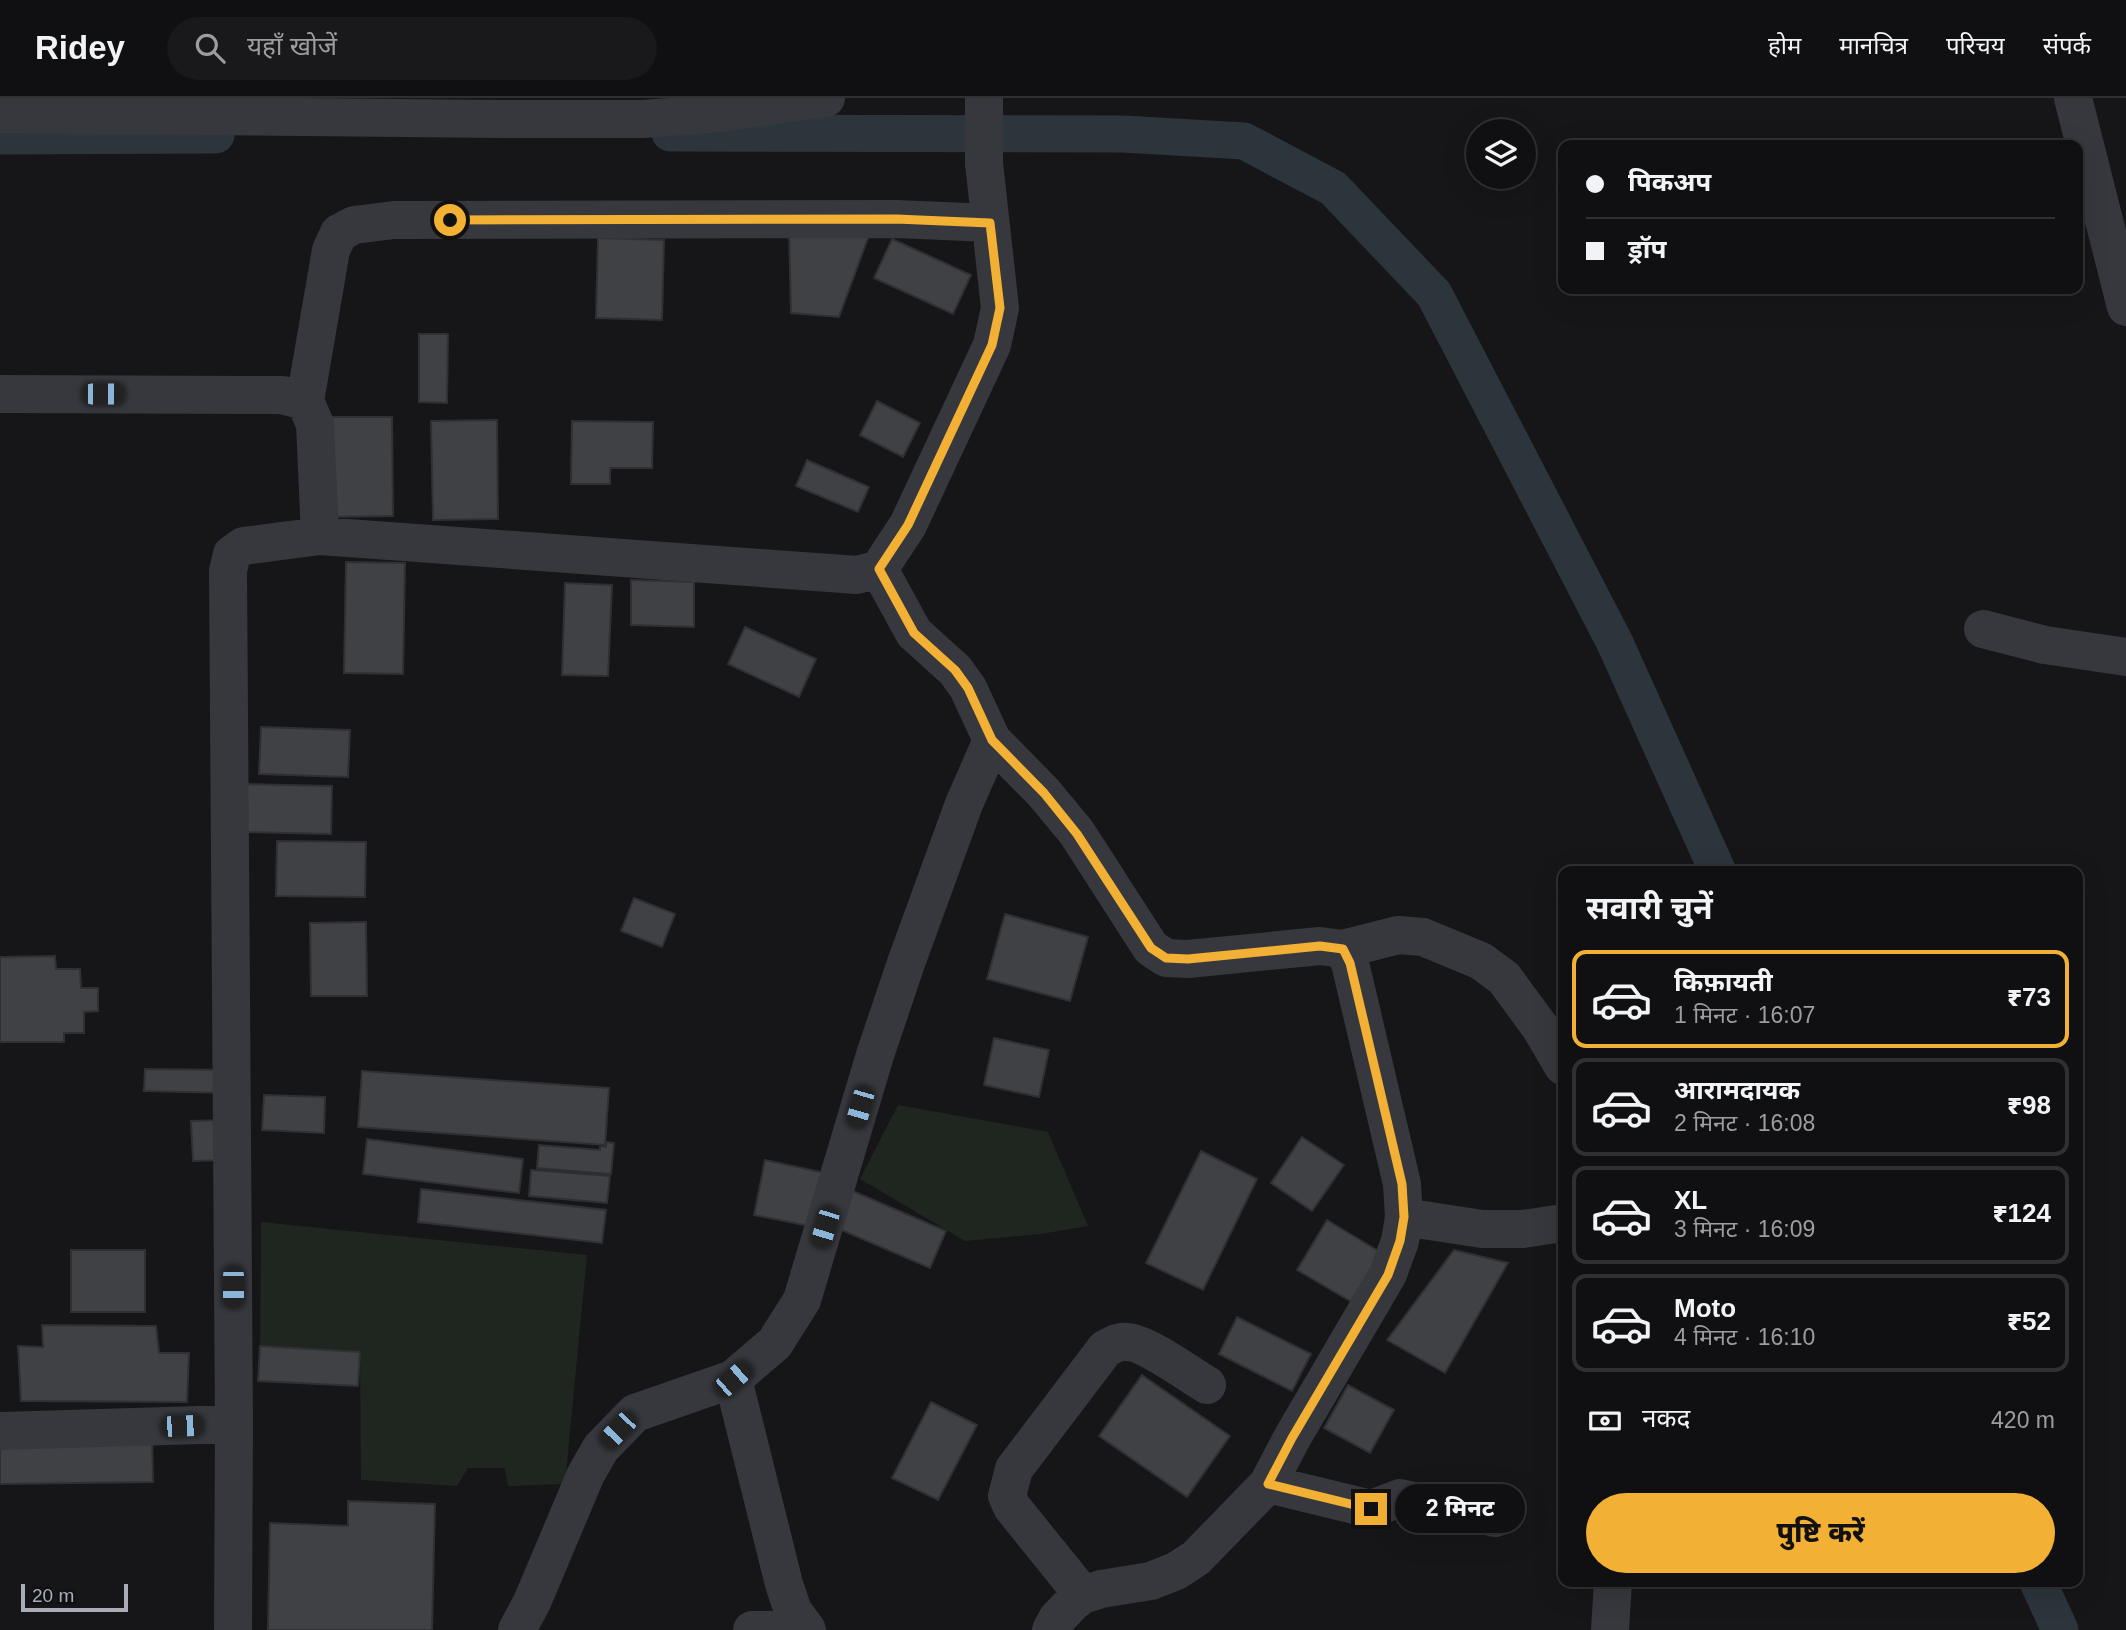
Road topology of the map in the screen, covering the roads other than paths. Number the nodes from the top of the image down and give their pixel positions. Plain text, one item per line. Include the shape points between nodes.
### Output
1 (826, 98) edge
2 (984, 98) edge
3 (2073, 98) edge
4 (606, 108) edge
5 (0, 114) edge
6 (990, 223) junction
7 (2126, 307) edge
8 (0, 394) edge
9 (305, 401) junction
10 (320, 536) junction
11 (879, 569) junction
12 (1983, 629) dead end
13 (2126, 657) edge
14 (992, 740) junction
15 (1343, 949) junction
16 (1558, 1058) edge
17 (1404, 1217) junction
18 (1558, 1224) edge
19 (733, 1379) junction
20 (1207, 1385) dead end
21 (234, 1424) junction
22 (0, 1431) edge
23 (1268, 1484) junction
24 (1495, 1518) dead end
25 (1613, 1587) edge
26 (1083, 1594) junction
27 (233, 1630) edge
28 (517, 1630) edge
29 (752, 1630) edge
30 (801, 1630) edge
31 (807, 1630) edge
32 (1051, 1630) edge
33 (1610, 1630) edge

1 - 4 street via 643,119
2 - 6 street
3 - 7 street
4 - 5 street
6 - 9 street via 896,219 394,220 354,225 340,233 331,250
6 - 11 street via 1000,308 992,345 908,525
8 - 9 street via 282,395
9 - 10 street via 315,424
10 - 11 street via 857,575
10 - 21 street via 243,546 232,554 228,571
11 - 14 street via 914,633 968,688
12 - 13 street via 2045,645
14 - 15 street via 1077,834 1151,948 1166,958 1320,946
14 - 19 street via 901,975 802,1300 775,1343
15 - 16 street via 1398,935 1423,937 1480,961 1504,978
15 - 17 street via 1402,1184
17 - 18 street via 1482,1229
17 - 23 street via 1388,1275
19 - 28 street via 635,1413 601,1448
19 - 31 street via 784,1584 793,1611
20 - 26 street via 1145,1348 1129,1341 1116,1343 1105,1349 1014,1469 1007,1496 1012,1507
21 - 22 street
21 - 27 street
23 - 24 street via 1371,1509 1400,1499
23 - 26 street via 1196,1558 1176,1571 1151,1581
25 - 33 street
26 - 32 street
29 - 30 street

